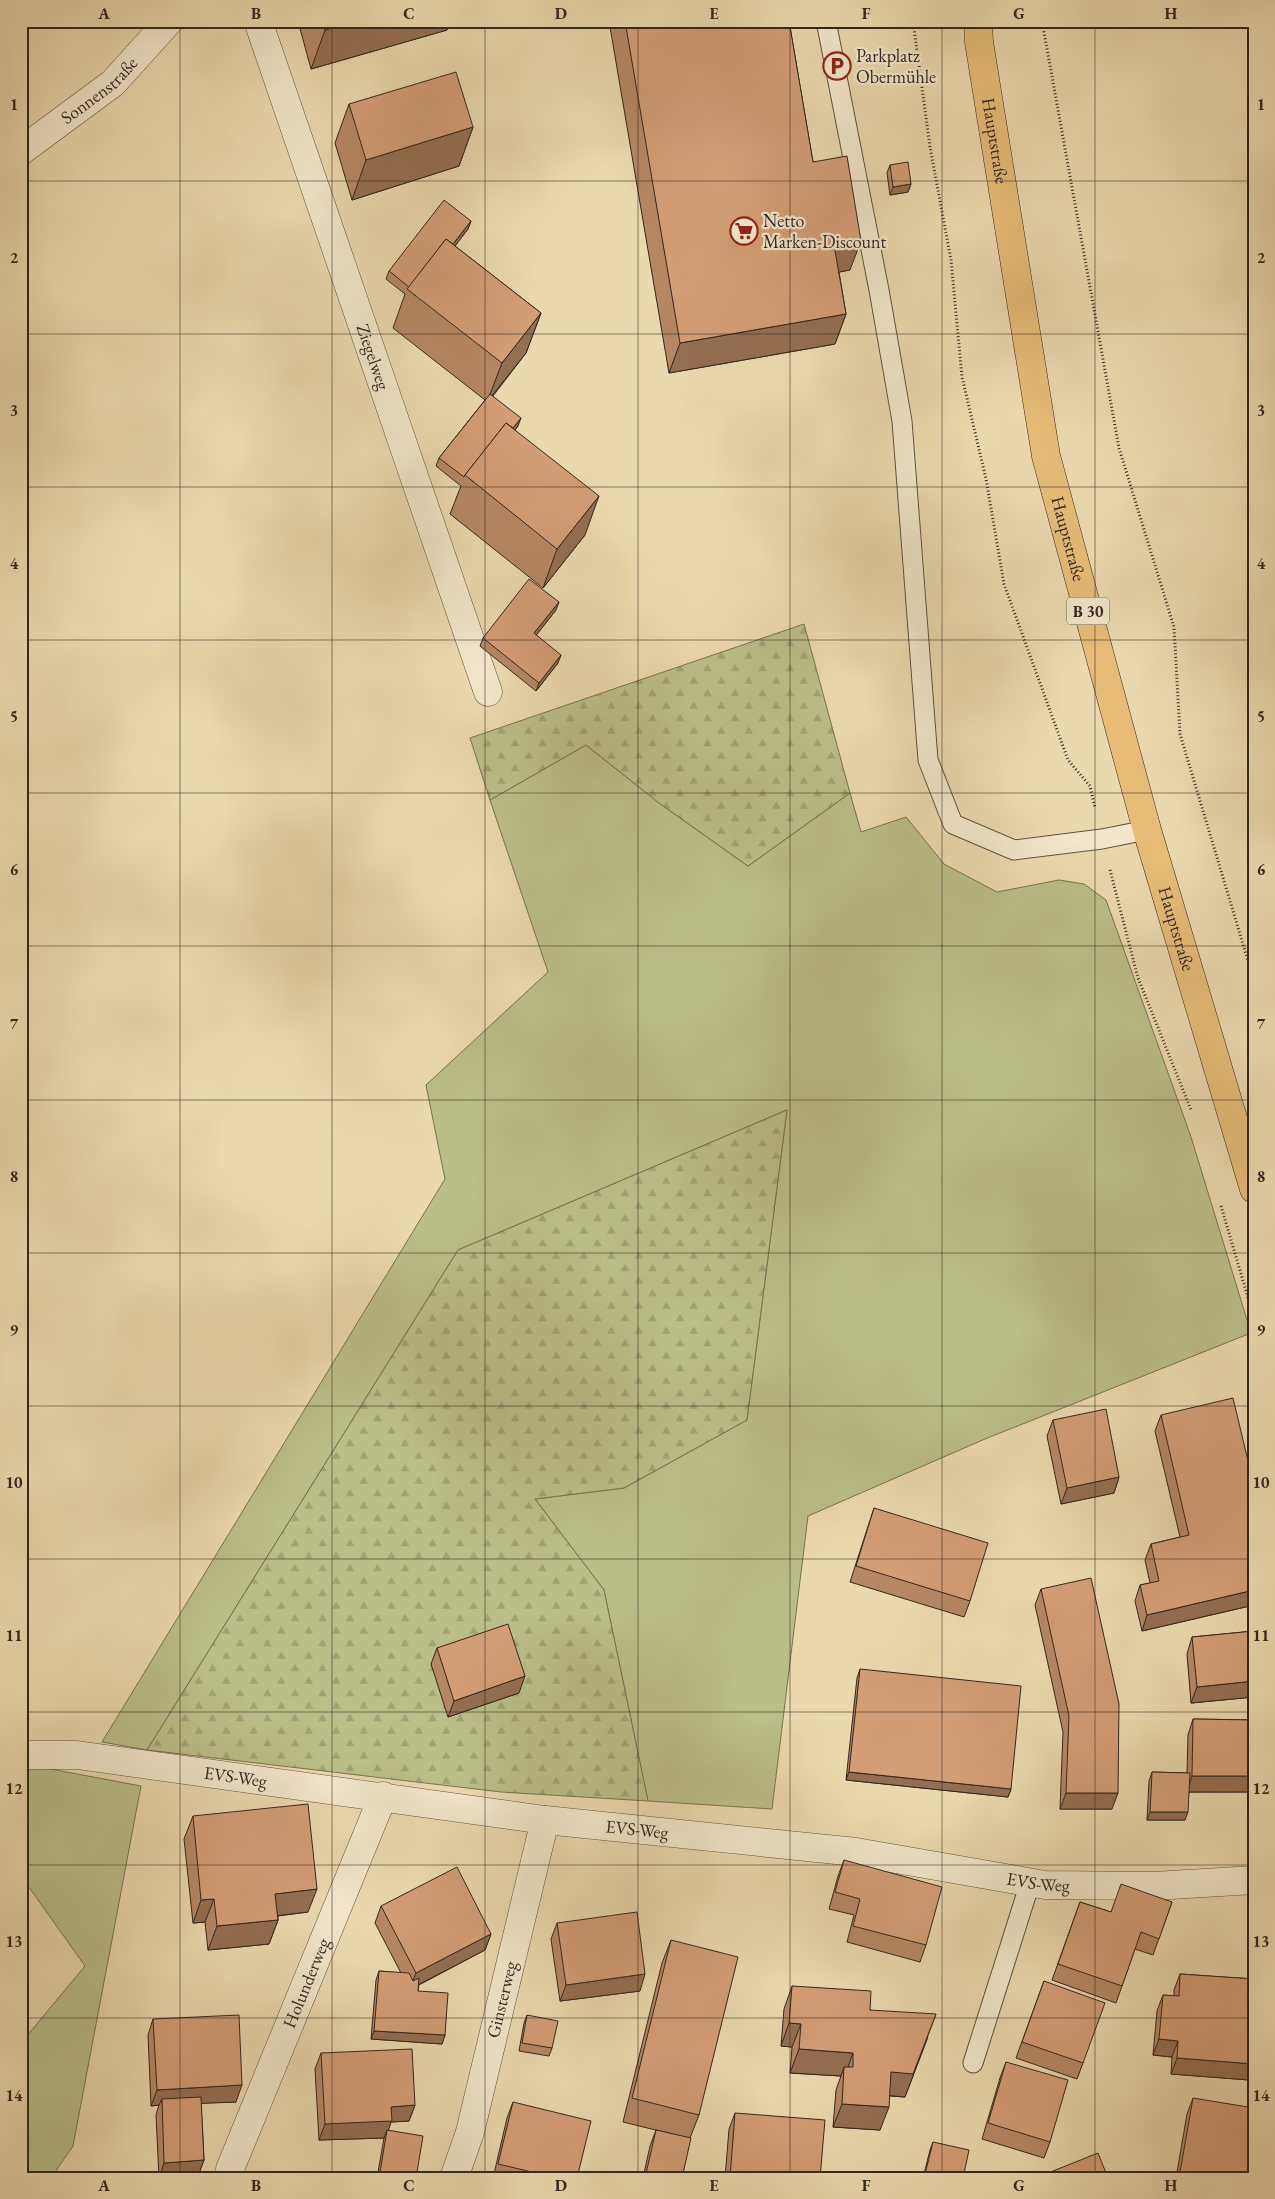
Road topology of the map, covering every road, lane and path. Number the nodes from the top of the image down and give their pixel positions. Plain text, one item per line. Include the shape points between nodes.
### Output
1 (169, 21) edge
2 (258, 21) edge
3 (826, 21) edge
4 (913, 21) edge
5 (978, 21) edge
6 (1042, 21) edge
7 (21, 151) edge
8 (488, 692) dead end
9 (1148, 830) junction
10 (1102, 840) junction
11 (1254, 982) edge
12 (1194, 1117) dead end
13 (1254, 1190) edge
14 (1220, 1202) dead end
15 (1254, 1318) edge
16 (21, 1755) edge
17 (382, 1796) junction
18 (545, 1820) junction
19 (1254, 1880) edge
20 (1030, 1882) junction
21 (973, 2063) dead end
22 (230, 2169) dead end
23 (454, 2178) edge

1 - 7 street, Sonnenstraße via 114,83
2 - 8 street, Ziegelweg
3 - 10 lane via 902,421 928,760 953,824 1014,850
4 - 10 path via 930,147 951,260 962,377 986,479 1004,584 1068,760 1090,786
5 - 9 main road, Hauptstraße / B 30 via 1046,456
6 - 11 path via 1119,448 1174,627 1180,734
9 - 10 lane
9 - 13 main road, Hauptstraße / B 30
10 - 12 path via 1138,978
14 - 15 path
16 - 17 street, EVS-Weg via 77,1755
17 - 18 street, EVS-Weg
17 - 22 street, Holunderweg
18 - 20 street, EVS-Weg via 856,1852
18 - 23 street, Ginsterweg via 470,2132
19 - 20 street, EVS-Weg via 1154,1886 1045,1885
20 - 21 lane

